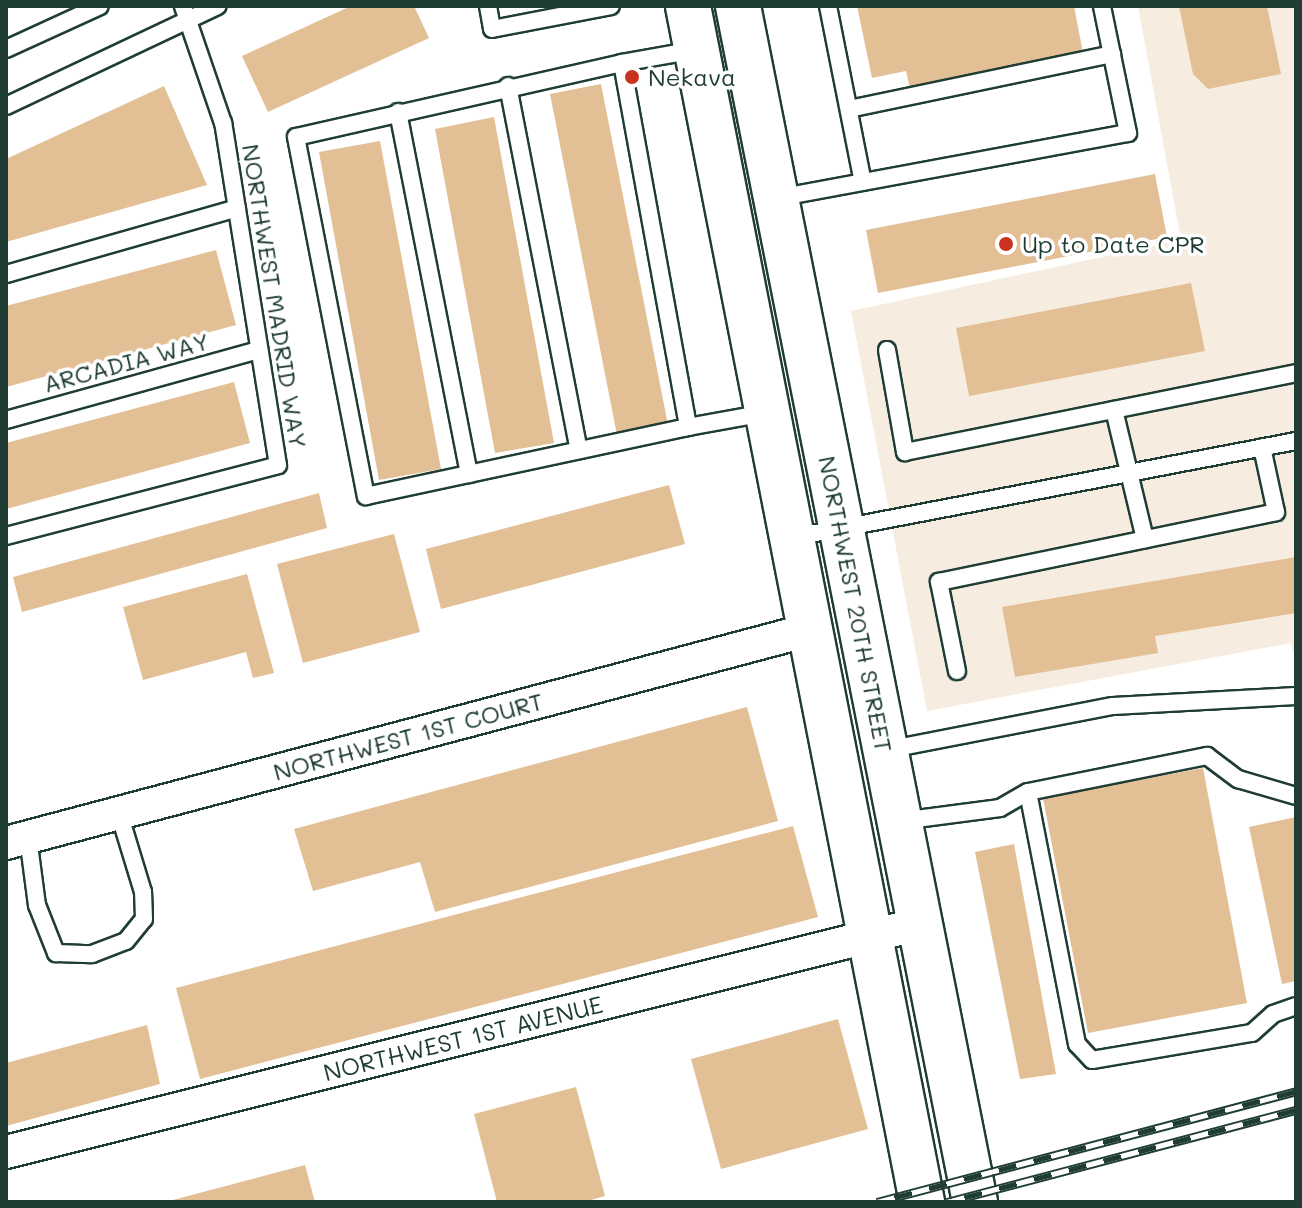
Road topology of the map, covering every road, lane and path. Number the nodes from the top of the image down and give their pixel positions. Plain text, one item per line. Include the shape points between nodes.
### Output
1 (100, 6) edge
2 (218, 6) edge
3 (488, 6) edge
4 (611, 6) edge
5 (688, 6) edge
6 (828, 6) edge
7 (1102, 6) edge
8 (185, 13) edge
9 (741, 23) edge
10 (6, 49) edge
11 (697, 50) junction
12 (1112, 54) junction
13 (622, 63) junction
14 (508, 86) junction
15 (6, 106) edge
16 (849, 109) junction
17 (398, 112) junction
18 (863, 182) junction
19 (776, 198) junction
20 (237, 208) junction
21 (6, 274) edge
22 (259, 350) junction
23 (887, 350) dead end
24 (1296, 373) edge
25 (1114, 410) junction
26 (767, 412) junction
27 (6, 420) edge
28 (688, 427) junction
29 (1296, 441) edge
30 (1262, 447) junction
31 (579, 450) junction
32 (1130, 473) junction
33 (469, 474) junction
34 (842, 528) junction
35 (6, 536) edge
36 (791, 538) junction
37 (1145, 539) junction
38 (809, 630) junction
39 (957, 671) dead end
40 (820, 685) junction
41 (1296, 696) edge
42 (885, 750) junction
43 (1028, 792) junction
44 (1296, 796) edge
45 (119, 813) junction
46 (899, 821) junction
47 (17, 840) edge
48 (919, 924) junction
49 (868, 937) junction
50 (1296, 1006) edge
51 (6, 1152) edge
52 (922, 1202) edge
53 (975, 1202) edge

1 - 10 lane
2 - 8 lane
3 - 4 lane via 492,29
5 - 11 street
6 - 16 lane
7 - 12 lane
8 - 15 lane
8 - 20 lane, NORTHWEST MADRID WAY via 223,123
9 - 11 street
9 - 19 street, NORTHWEST 20TH STREET
11 - 13 lane
11 - 26 street
12 - 16 lane
12 - 18 lane via 1128,133
13 - 14 lane
13 - 28 lane
14 - 17 lane
14 - 31 lane
16 - 18 lane
17 - 33 lane
17 - 33 lane via 296,137 366,496
18 - 19 lane
19 - 34 street, NORTHWEST 20TH STREET
20 - 21 lane
20 - 22 lane, NORTHWEST MADRID WAY
22 - 27 lane, ARCADIA WAY
22 - 35 lane, NORTHWEST MADRID WAY via 278,465
23 - 25 lane via 905,452
24 - 25 lane
25 - 32 lane
26 - 28 lane
26 - 36 street
28 - 31 lane
29 - 30 lane
30 - 32 lane
30 - 37 lane via 1276,512
31 - 33 lane
32 - 34 lane
32 - 37 lane
34 - 36 lane
34 - 42 street, NORTHWEST 20TH STREET
36 - 38 street
37 - 39 lane via 939,582
38 - 40 street
38 - 45 street, NORTHWEST 1ST COURT
40 - 42 street via 865,738
40 - 49 street
41 - 42 lane via 1113,706
42 - 46 street, NORTHWEST 20TH STREET
43 - 44 lane via 1207,756 1238,779
43 - 46 lane via 1000,808
43 - 50 lane via 1077,1044 1092,1060 1252,1033 1273,1014
45 - 47 street, NORTHWEST 1ST COURT
45 - 47 lane via 143,892 144,919 126,941 92,954 56,953
46 - 48 street, NORTHWEST 20TH STREET
48 - 49 street, NORTHWEST 1ST AVENUE
48 - 53 street, NORTHWEST 20TH STREET
49 - 51 street, NORTHWEST 1ST AVENUE
49 - 52 street

